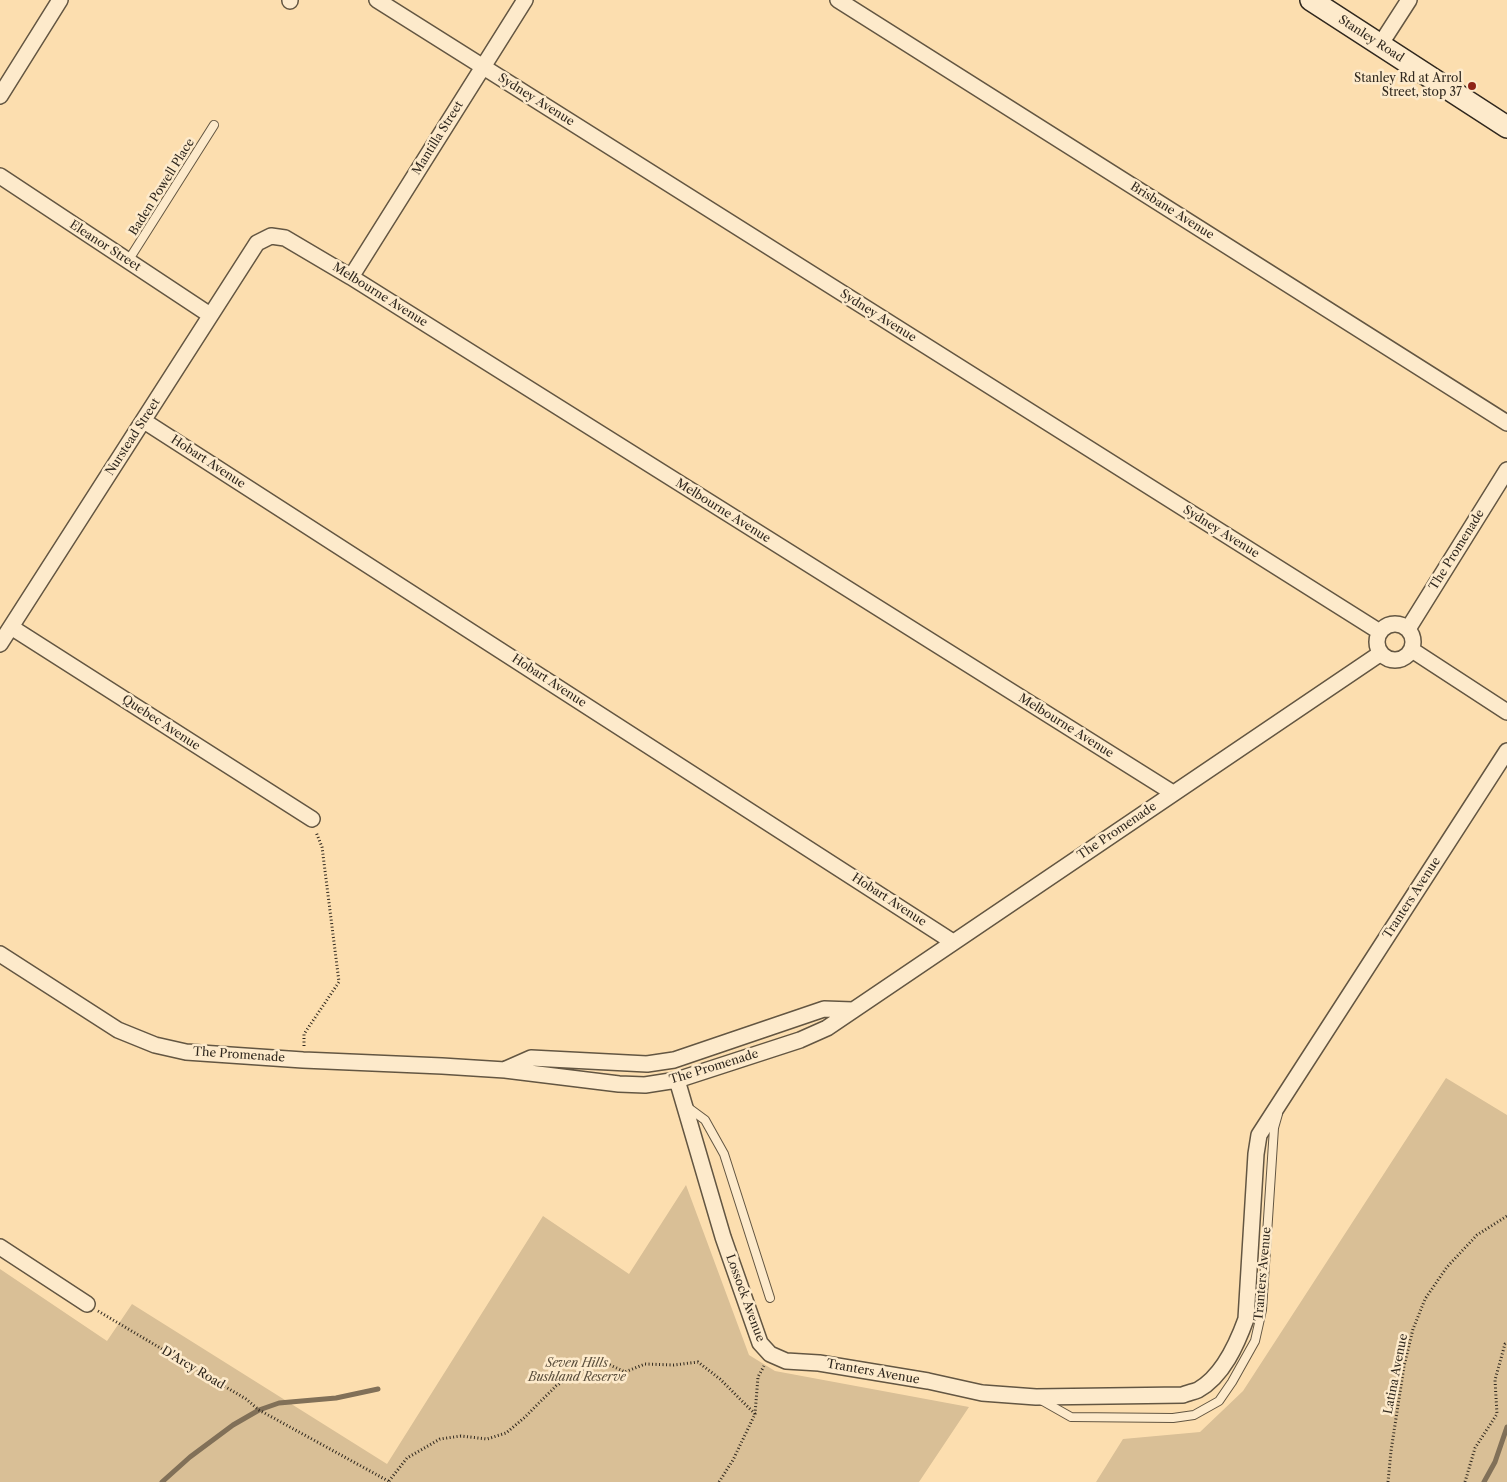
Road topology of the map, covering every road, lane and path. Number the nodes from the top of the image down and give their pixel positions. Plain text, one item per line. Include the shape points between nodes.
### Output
1 (60, 0) edge
2 (377, 0) edge
3 (525, 0) edge
4 (1311, 0) edge
5 (1409, 0) edge
6 (841, 1) edge
7 (1380, 45) junction
8 (482, 67) junction
9 (0, 96) edge
10 (214, 125) dead end
11 (1507, 127) edge
12 (0, 176) edge
13 (271, 236) joint
14 (128, 261) junction
15 (351, 277) junction
16 (210, 315) junction
17 (144, 421) junction
18 (1507, 423) edge
19 (1507, 470) edge
20 (10, 628) junction
21 (1408, 628) junction
22 (1380, 632) junction
23 (0, 644) edge
24 (1412, 650) junction
25 (1381, 653) junction
26 (1507, 712) edge
27 (1507, 751) edge
28 (1173, 793) junction
29 (312, 820) joint
30 (953, 942) junction
31 (0, 954) edge
32 (853, 1010) junction
33 (302, 1060) junction
34 (505, 1070) junction
35 (677, 1080) junction
36 (1283, 1095) junction
37 (685, 1105) junction
38 (1507, 1216) edge
39 (0, 1247) edge
40 (770, 1298) dead end
41 (87, 1304) joint
42 (1507, 1343) edge
43 (770, 1354) junction
44 (1036, 1397) junction
45 (755, 1414) junction
46 (390, 1482) edge
47 (719, 1482) edge
48 (1388, 1482) edge
49 (1465, 1482) edge

1 - 9 street
2 - 8 street, Sydney Avenue
3 - 8 street, Mantilla Street
4 - 7 main road, Stanley Road
5 - 7 street
6 - 18 street, Brisbane Avenue
7 - 11 main road, Stanley Road
8 - 15 street, Mantilla Street
8 - 22 street, Sydney Avenue
10 - 14 lane, Baden Powell Place
12 - 14 street, Eleanor Street
13 - 15 street, Melbourne Avenue via 286,238
13 - 16 street, Nurstead Street via 257,243
14 - 16 street, Eleanor Street
15 - 28 street, Melbourne Avenue
16 - 17 street, Nurstead Street
17 - 20 street, Nurstead Street
17 - 30 street, Hobart Avenue
19 - 21 street, The Promenade
20 - 23 street, Nurstead Street
20 - 29 street, Quebec Avenue
21 - 22 street via 1393,624
21 - 24 street via 1413,639
22 - 25 street via 1377,642
24 - 25 street via 1397,660
24 - 26 street
25 - 28 street, The Promenade
27 - 36 street, Tranters Avenue
28 - 30 street, The Promenade
29 - 33 path via 322,848 339,982 304,1034
30 - 32 street, The Promenade
31 - 33 street, The Promenade via 118,1030 155,1046 186,1052
32 - 34 street, The Promenade via 824,1009 674,1060 646,1064 531,1058
32 - 35 street, The Promenade via 827,1028 800,1040
33 - 34 street, The Promenade
34 - 35 street, The Promenade via 619,1084 646,1085
35 - 37 street, Lossock Avenue
36 - 44 street, Tranters Avenue via 1259,1135 1246,1319 1237,1344 1216,1375 1198,1390 1183,1394
36 - 44 lane, Tranters Avenue via 1274,1128 1262,1310 1255,1341 1219,1401 1194,1415 1173,1418 1071,1417
37 - 40 lane, Lossock Avenue via 705,1120 724,1154
37 - 43 street, Lossock Avenue via 723,1237 760,1342
38 - 48 path, Latina Avenue via 1478,1235 1447,1267 1425,1299 1404,1366
39 - 41 street
41 - 46 path, D'Arcy Road via 260,1410
42 - 49 path via 1495,1380 1497,1414 1475,1448
43 - 44 street, Tranters Avenue via 786,1361 819,1362 982,1393
43 - 45 path, Lossock Avenue via 758,1377
45 - 46 path via 698,1362 645,1364 625,1372 608,1364 581,1370 556,1386 506,1433 487,1439 460,1436 440,1439 422,1448 407,1458
45 - 47 path, Lossock Avenue

